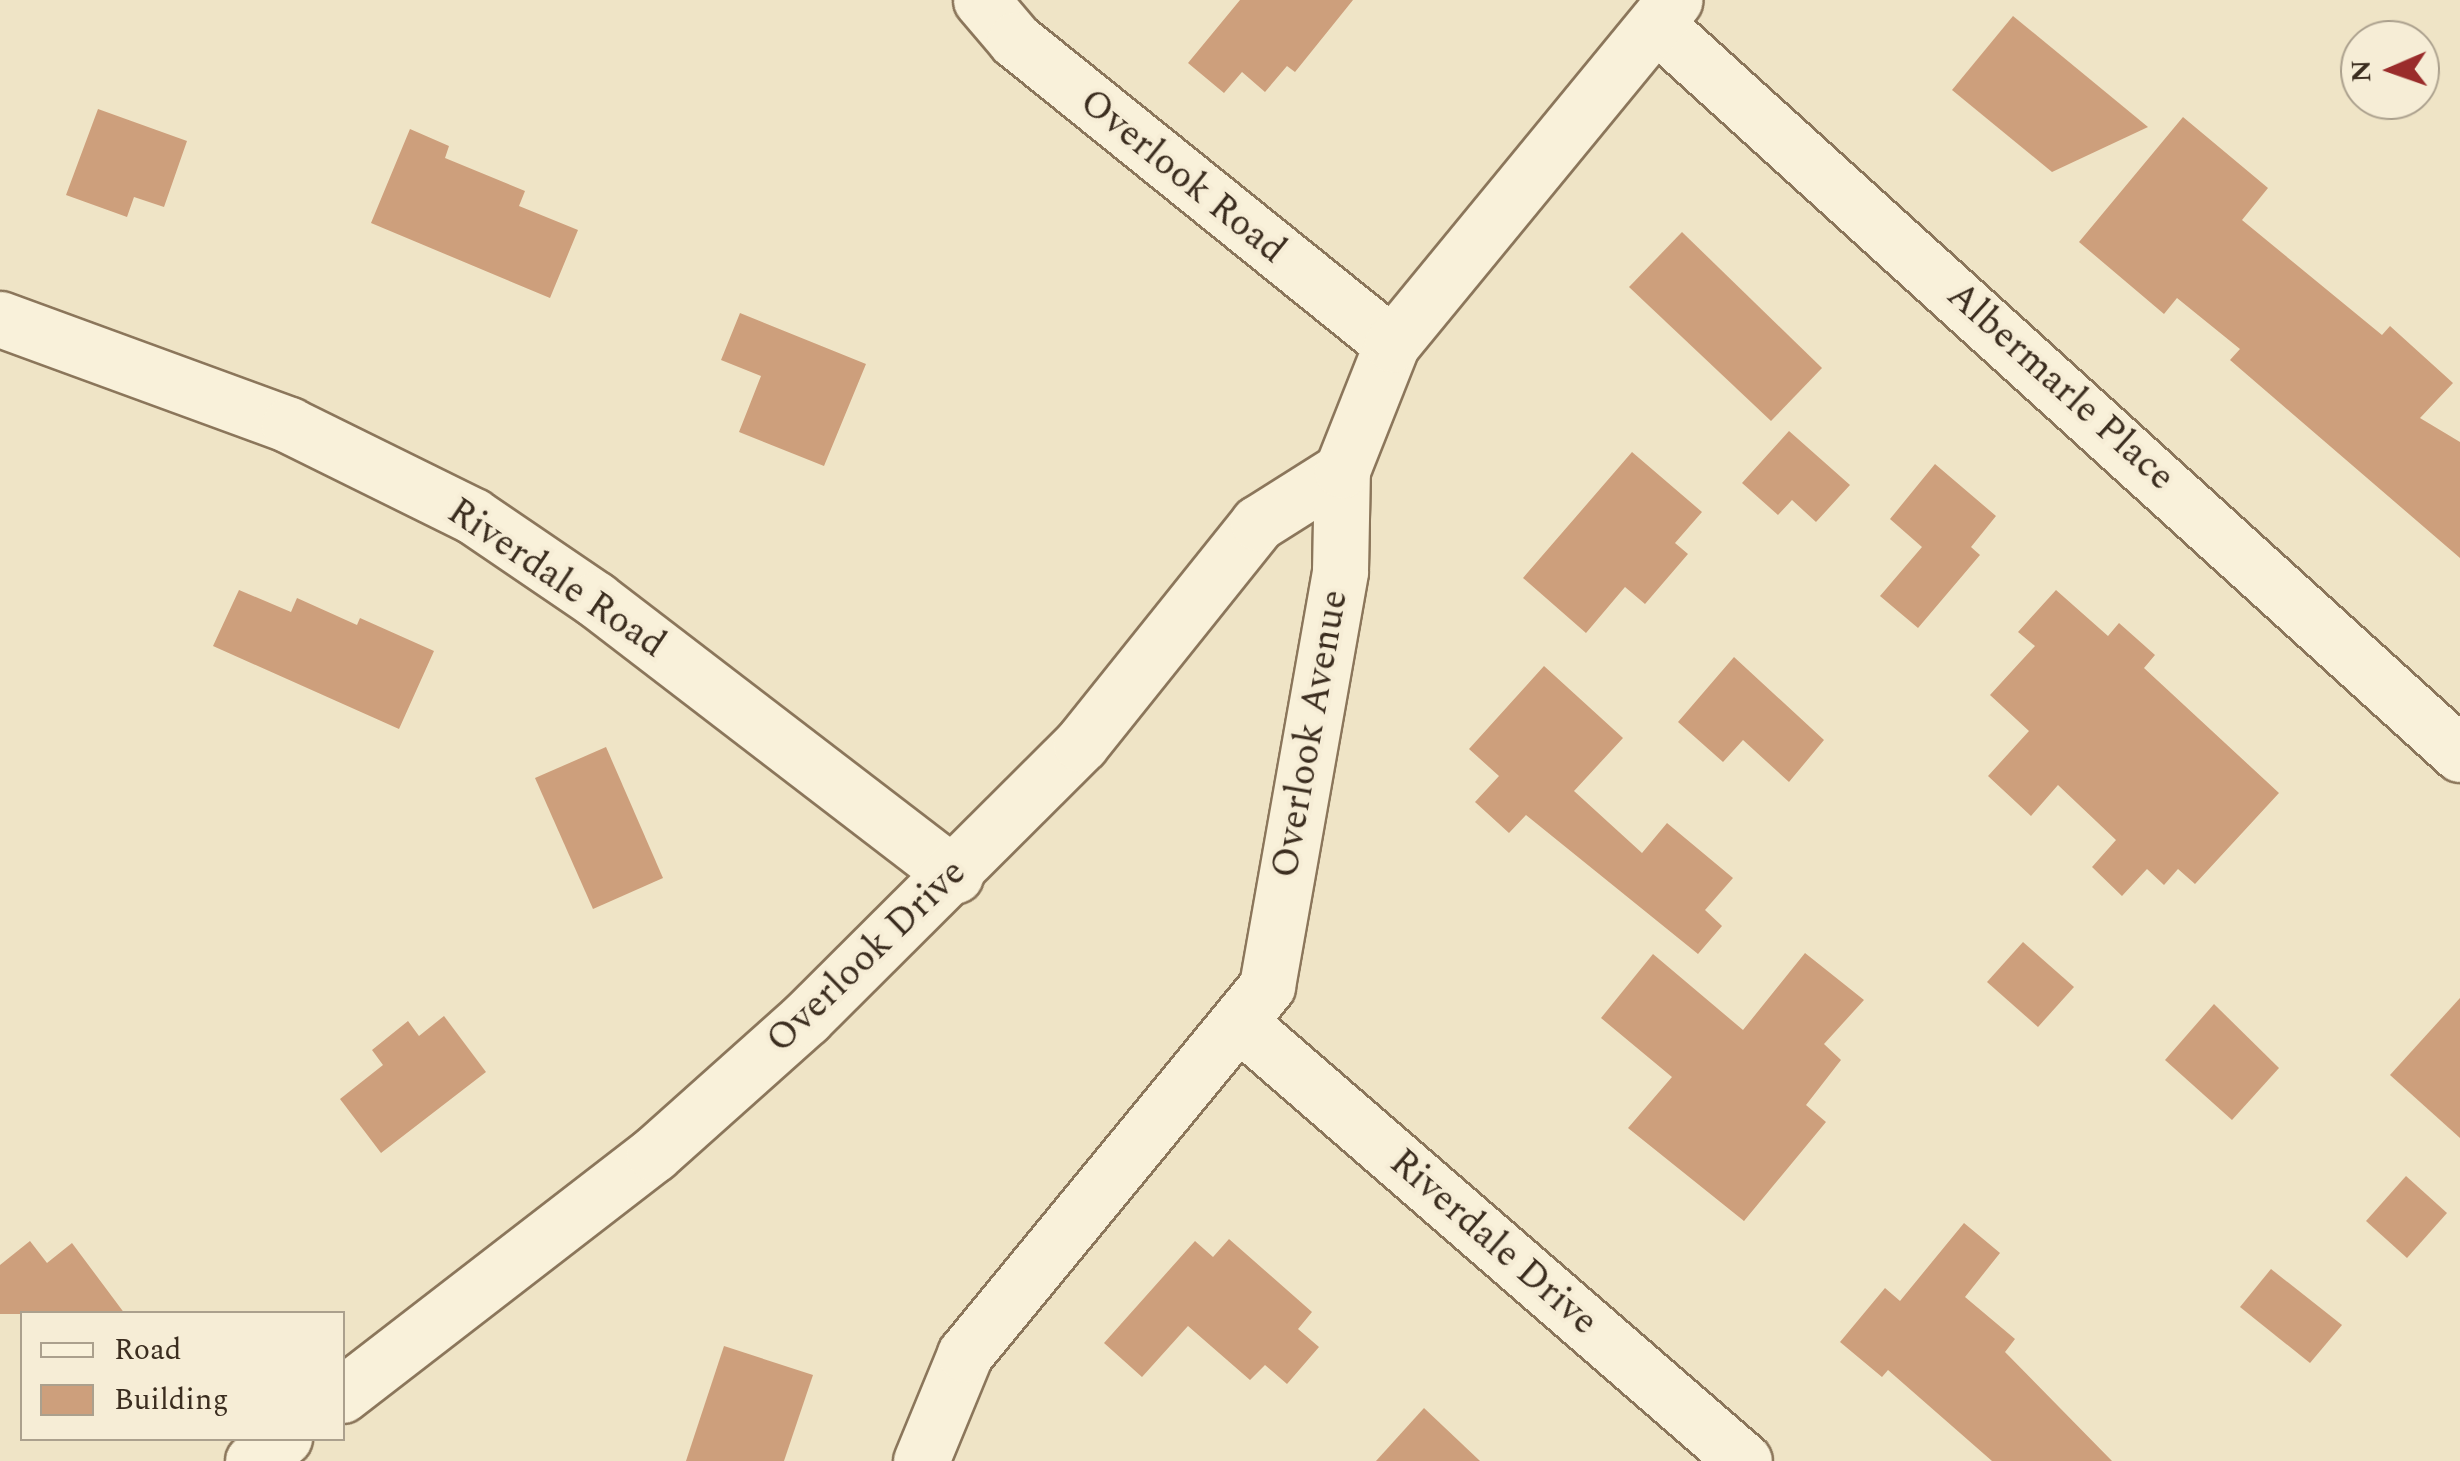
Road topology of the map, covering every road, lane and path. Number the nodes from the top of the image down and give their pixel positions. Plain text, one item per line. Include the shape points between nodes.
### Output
1 (981, 0) edge
2 (1666, 12) edge
3 (0, 319) edge
4 (1392, 344) junction
5 (1342, 470) junction
6 (2460, 754) edge
7 (955, 875) junction
8 (1242, 1024) junction
9 (345, 1393) edge
10 (280, 1441) edge
11 (253, 1461) edge
12 (921, 1461) edge
13 (1744, 1461) edge

1 - 4 street, Overlook Road via 1016,40
2 - 4 street, Overlook Avenue via 1586,100
2 - 6 street, Albermarle Place
3 - 7 street, Riverdale Road via 289,426 473,516 595,599
4 - 5 street, Overlook Avenue
5 - 7 street, Overlook Drive via 1258,523 1080,744
5 - 8 street, Overlook Avenue via 1340,571 1268,986
7 - 9 street, Overlook Drive via 654,1154
8 - 12 street, Overlook Avenue via 986,1326 951,1384
8 - 13 street, Riverdale Drive
10 - 11 street

